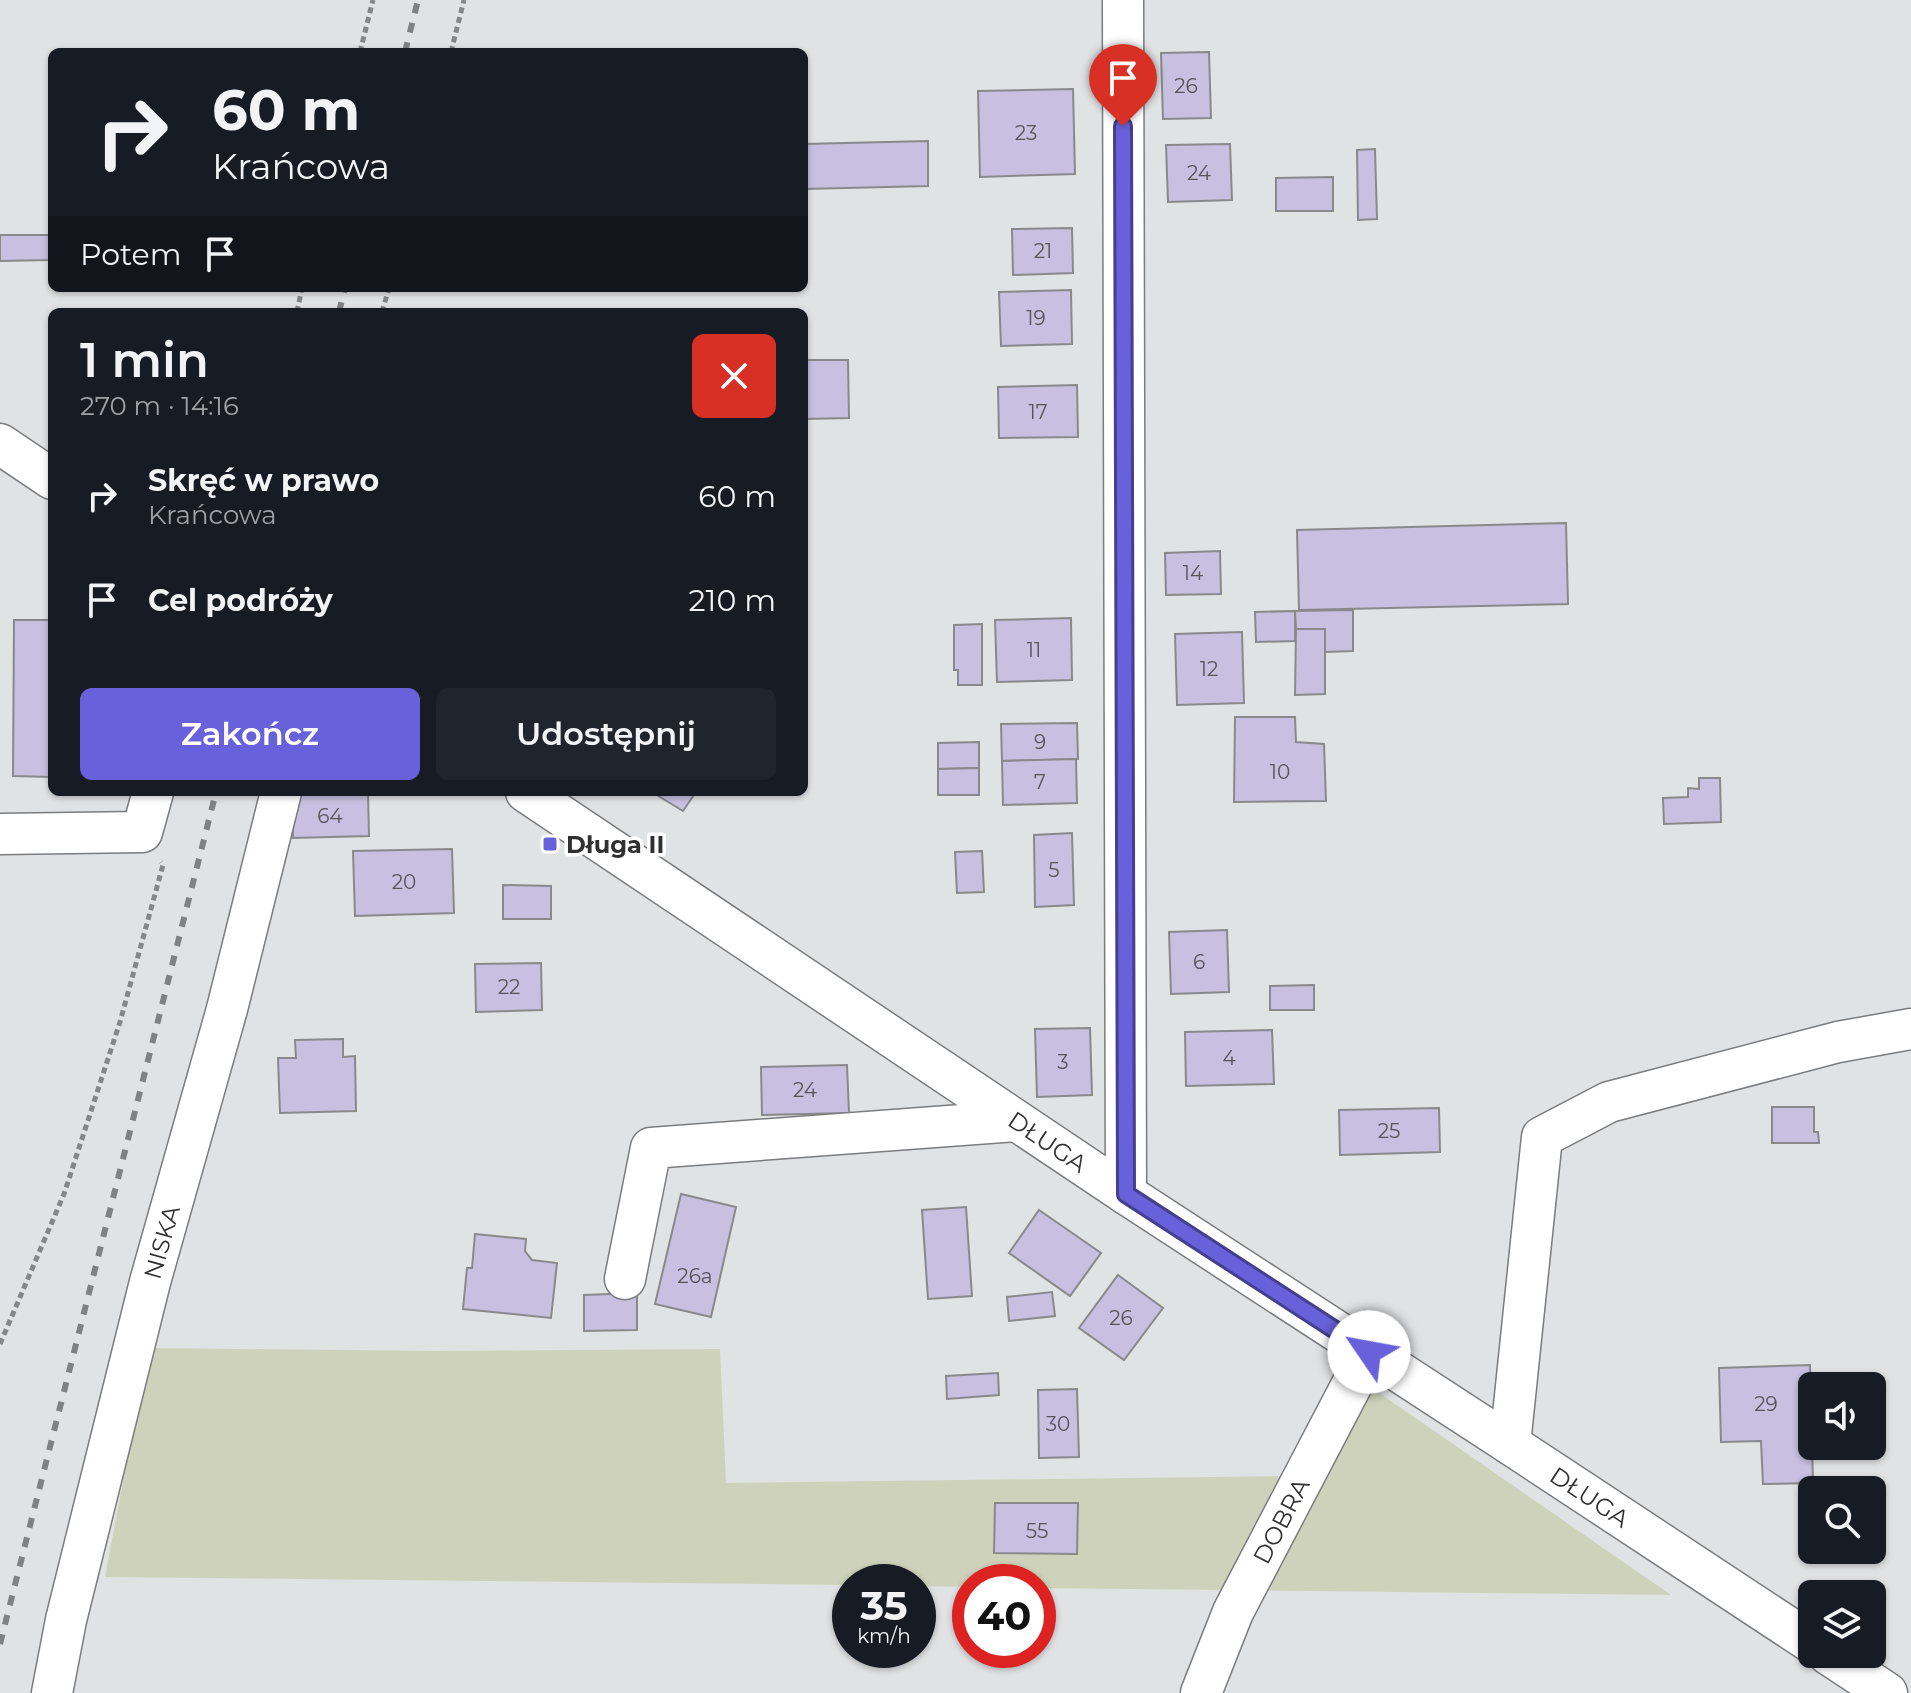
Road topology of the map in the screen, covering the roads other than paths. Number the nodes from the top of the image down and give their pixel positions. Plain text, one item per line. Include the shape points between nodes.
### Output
1 (1123, 0) edge
2 (0, 444) edge
3 (48, 476) edge
4 (152, 796) edge
5 (280, 796) edge
6 (532, 796) edge
7 (0, 834) edge
8 (1911, 1029) edge
9 (1016, 1121) junction
10 (1126, 1194) junction
11 (625, 1279) dead end
12 (1369, 1352) junction
13 (1510, 1444) junction
14 (1798, 1634) edge
15 (1849, 1668) edge
16 (52, 1693) edge
17 (1201, 1693) edge
18 (1887, 1693) edge

1 - 10 street
2 - 3 street
4 - 7 street via 142,832
5 - 16 street, NISKA via 150,1282
6 - 9 street, DŁUGA
8 - 13 street via 1838,1042 1609,1102 1542,1137
9 - 10 street, DŁUGA
9 - 11 street via 651,1148
10 - 12 street, DŁUGA
12 - 13 street, DŁUGA
12 - 17 street, DOBRA via 1233,1612
13 - 14 street, DŁUGA
15 - 18 street

